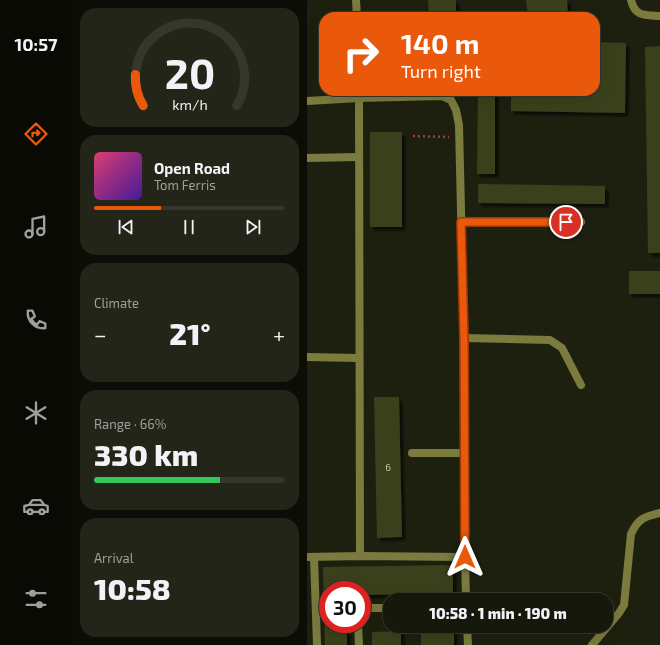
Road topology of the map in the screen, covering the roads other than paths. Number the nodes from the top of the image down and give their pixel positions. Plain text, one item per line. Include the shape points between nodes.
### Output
1 (357, 0) edge
2 (631, 0) edge
3 (357, 12) edge
4 (660, 16) edge
5 (344, 96) edge
6 (359, 96) edge
7 (441, 96) edge
8 (307, 101) edge
9 (358, 157) junction
10 (307, 158) edge
11 (461, 222) junction
12 (581, 222) dead end
13 (464, 338) junction
14 (307, 357) edge
15 (359, 358) junction
16 (581, 385) dead end
17 (412, 453) dead end
18 (465, 454) junction
19 (660, 513) edge
20 (360, 556) junction
21 (310, 557) edge
22 (465, 557) junction
23 (466, 593) edge
24 (371, 608) edge
25 (383, 608) edge
26 (358, 633) edge
27 (467, 633) edge
28 (317, 645) edge
29 (359, 645) edge
30 (468, 645) edge
31 (592, 645) edge

1 - 3 street
2 - 4 street via 635,10 643,15
5 - 8 street
6 - 9 street
7 - 11 street via 451,100 459,125
9 - 10 street
9 - 15 street
11 - 12 street
11 - 13 street
13 - 16 street via 550,340 562,348
13 - 18 street
14 - 15 street
15 - 20 street
17 - 18 street
18 - 22 street
19 - 31 street via 645,516 636,524 631,534 623,605
20 - 21 street
20 - 22 street
21 - 28 street
22 - 23 street
24 - 25 street
26 - 29 street
27 - 30 street

